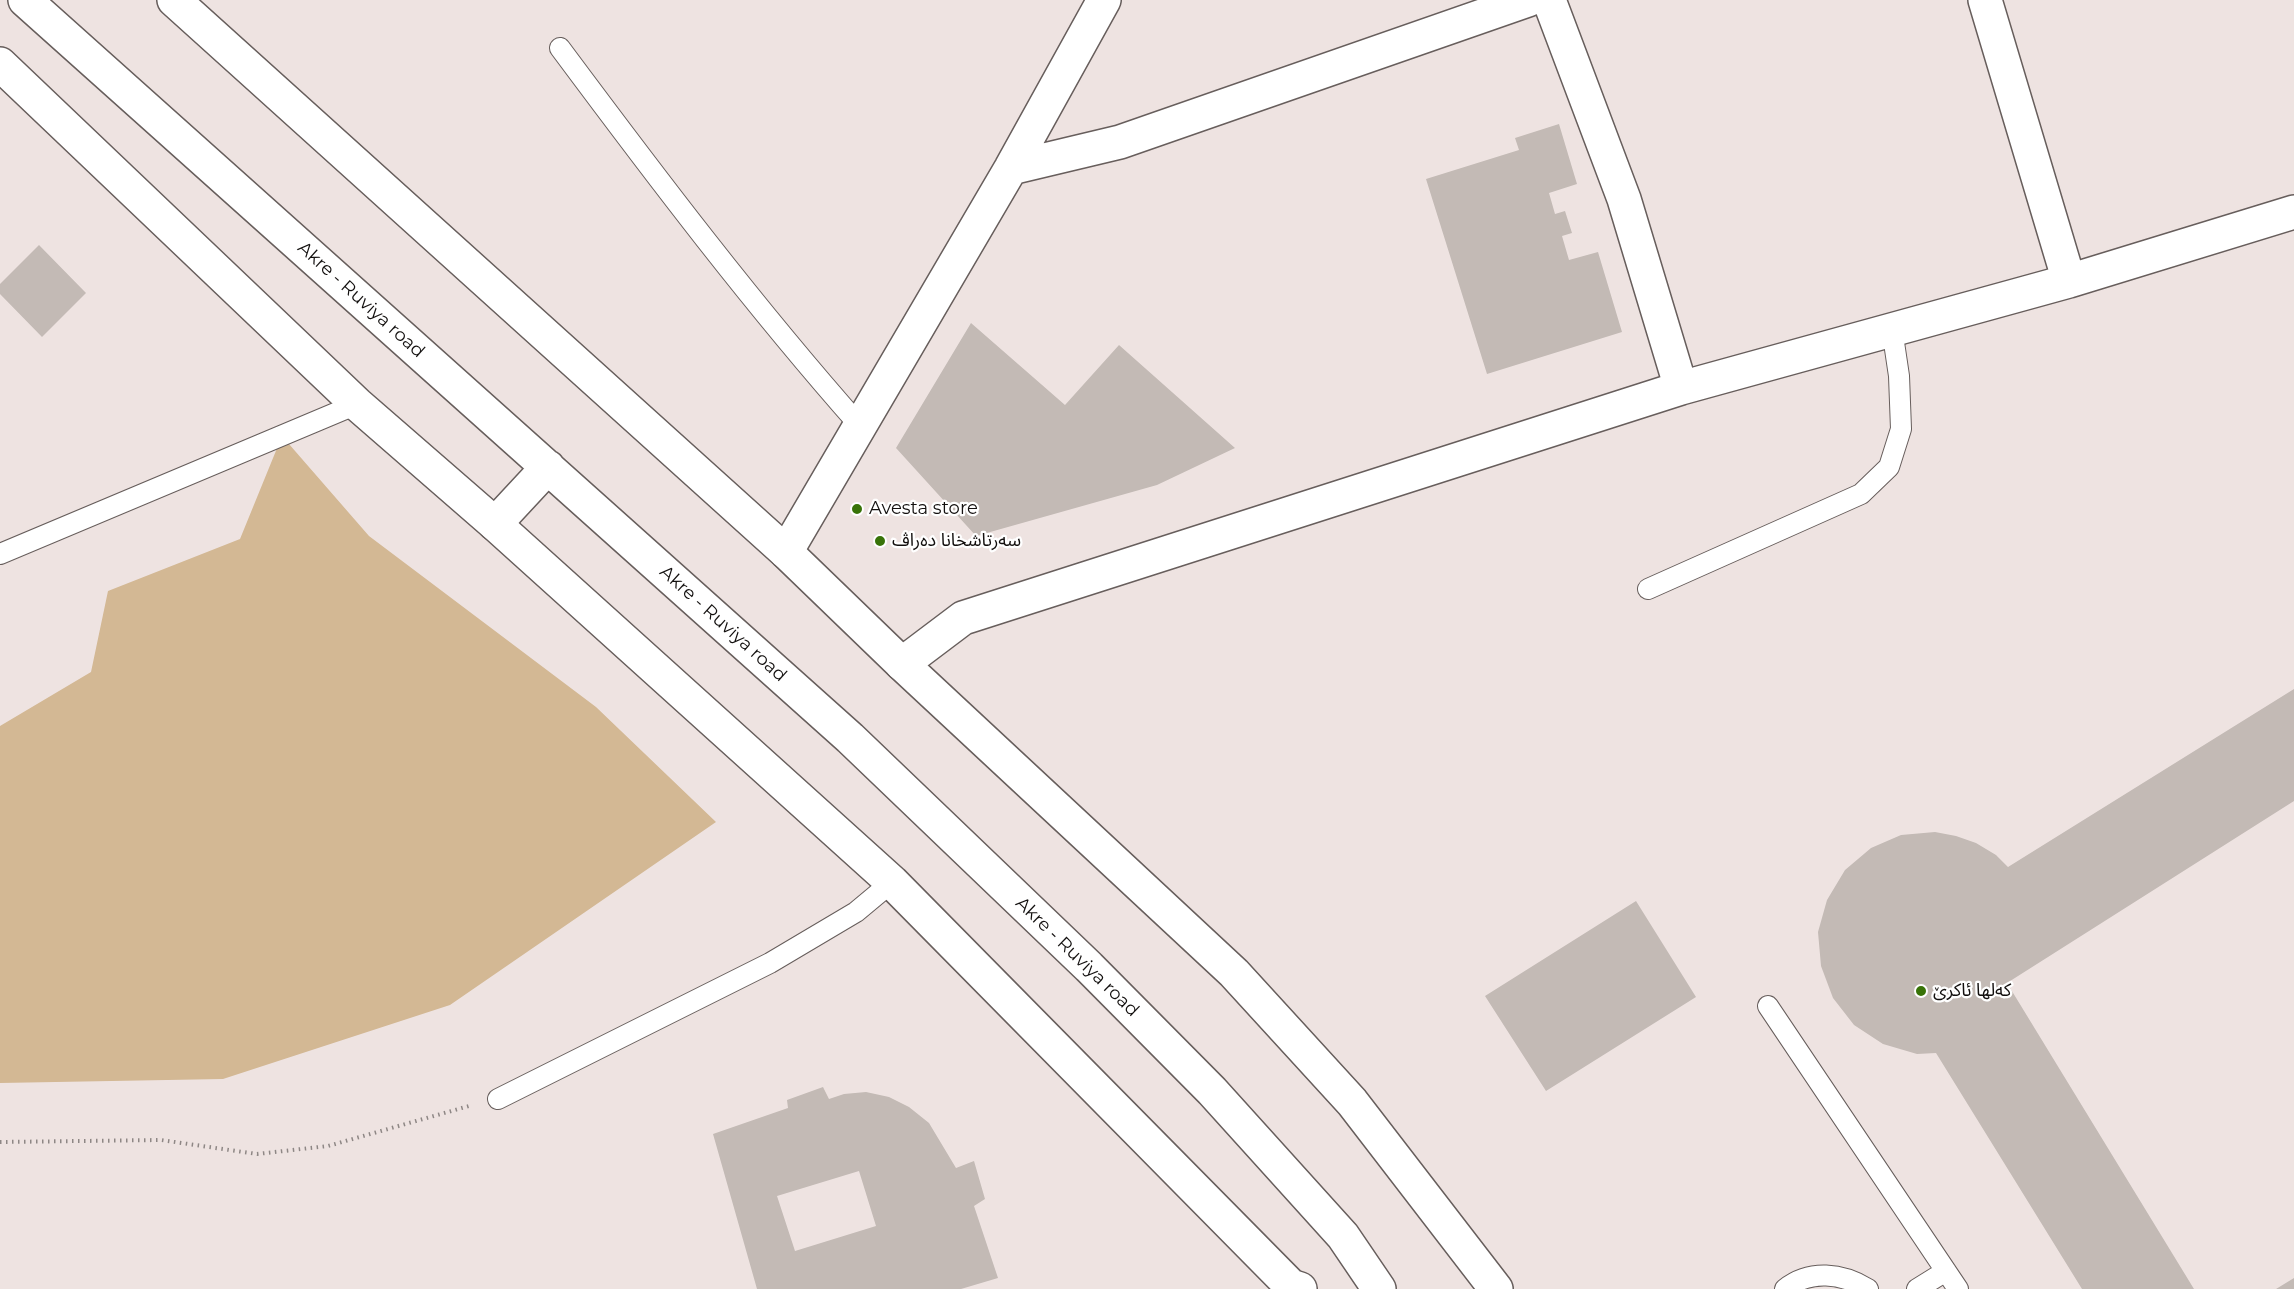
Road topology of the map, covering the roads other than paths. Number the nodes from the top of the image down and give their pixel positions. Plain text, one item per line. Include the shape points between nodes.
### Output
1 (26, 0) edge
2 (174, 0) edge
3 (1104, 0) edge
4 (1528, 0) edge
5 (1549, 0) edge
6 (1985, 0) edge
7 (560, 48) dead end
8 (0, 64) edge
9 (1011, 168) junction
10 (2294, 212) edge
11 (2069, 281) junction
12 (1892, 329) junction
13 (1681, 388) junction
14 (357, 404) junction
15 (860, 426) junction
16 (548, 467) junction
17 (495, 524) junction
18 (786, 552) junction
19 (0, 554) edge
20 (1648, 589) dead end
21 (902, 664) junction
22 (892, 882) junction
23 (1768, 1006) dead end
24 (498, 1099) road end
25 (1946, 1271) junction
26 (1370, 1287) edge
27 (1294, 1288) edge
28 (1496, 1289) edge
29 (1785, 1289) edge
30 (1868, 1289) edge
31 (1917, 1289) edge
32 (1958, 1289) edge

1 - 16 main road, Akre - Ruviya road
2 - 18 main road
3 - 9 main road
4 - 9 main road via 1120,142
5 - 13 main road via 1624,200
6 - 11 main road
7 - 15 lane via 705,240
8 - 14 main road
9 - 15 main road
10 - 11 main road
11 - 12 main road
12 - 13 main road
12 - 20 lane via 1901,429 1889,467 1861,494
13 - 21 main road via 963,618
14 - 17 main road
14 - 19 lane
15 - 18 main road
16 - 17 main road
16 - 26 main road, Akre - Ruviya road via 850,738 1089,967 1212,1091 1342,1236
17 - 22 main road
18 - 21 main road
21 - 28 main road via 1234,973 1352,1102
22 - 24 lane via 856,912 770,963
22 - 27 main road
23 - 25 lane
25 - 31 lane
25 - 32 lane
29 - 30 lane via 1810,1276 1832,1275

